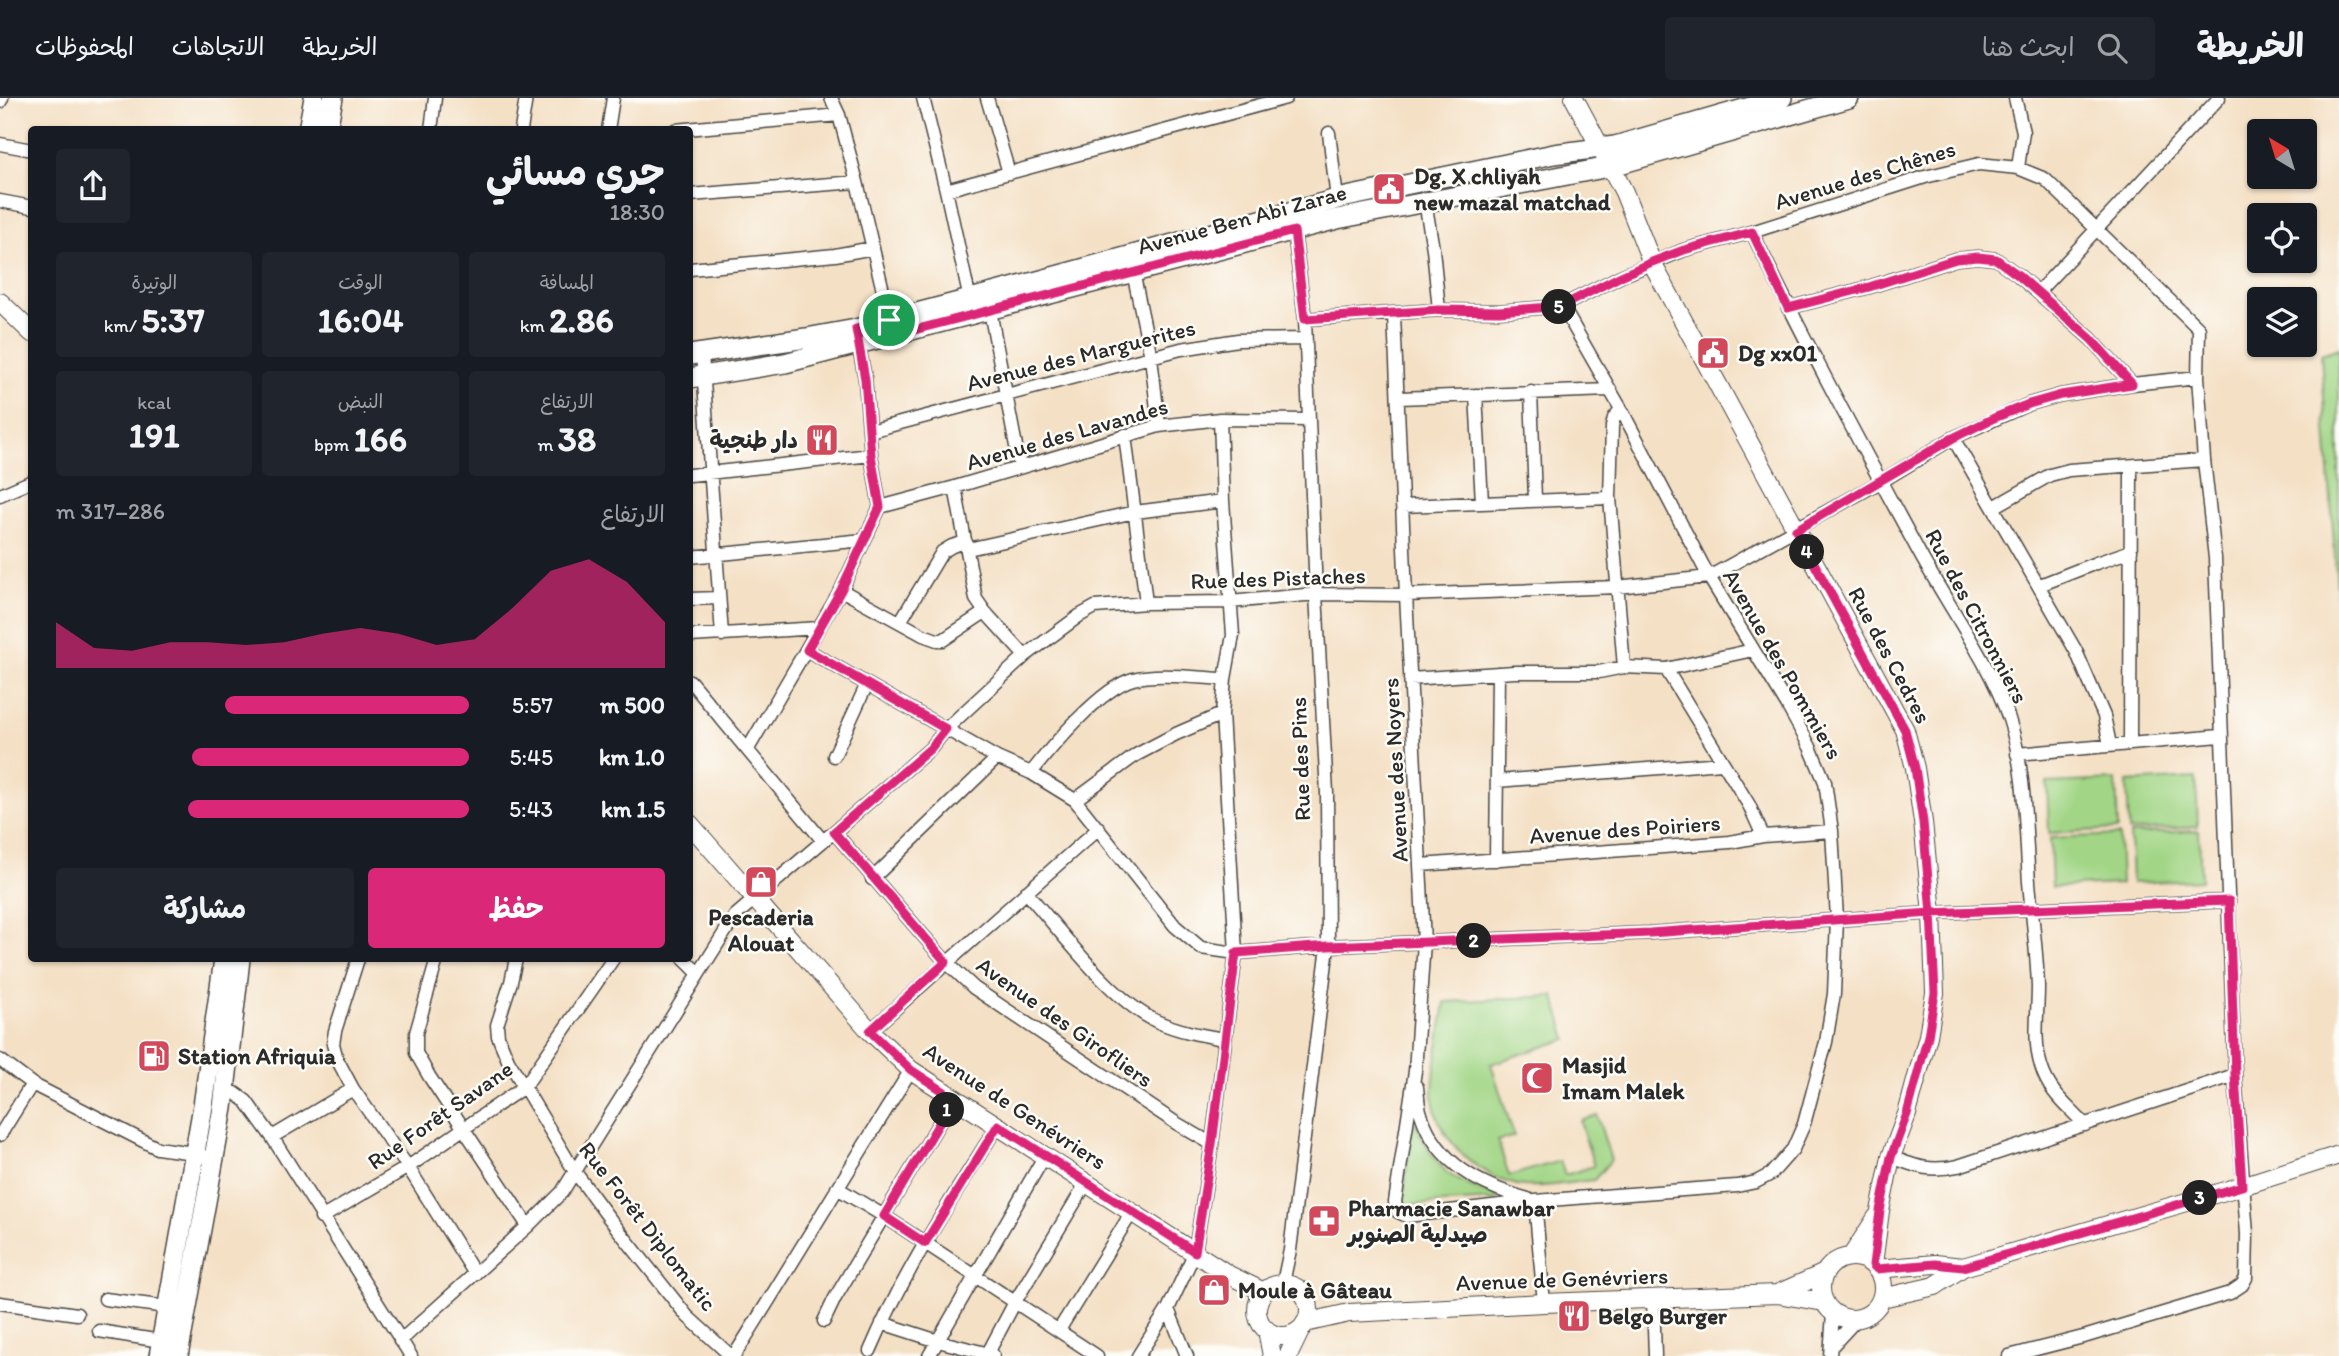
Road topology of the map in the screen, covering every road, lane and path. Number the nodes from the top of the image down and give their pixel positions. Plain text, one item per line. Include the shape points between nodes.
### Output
1 (314, 98) edge
2 (333, 98) edge
3 (435, 98) edge
4 (526, 98) edge
5 (613, 98) edge
6 (831, 98) edge
7 (923, 98) edge
8 (987, 98) edge
9 (1286, 98) edge
10 (1574, 98) edge
11 (1782, 98) edge
12 (1849, 98) edge
13 (2015, 98) edge
14 (2219, 98) edge
15 (1756, 102) edge
16 (839, 115) junction
17 (309, 126) edge
18 (328, 126) edge
19 (432, 126) edge
20 (522, 126) edge
21 (609, 126) edge
22 (693, 128) edge
23 (1328, 133) dead end
24 (0, 144) edge
25 (1600, 148) junction
26 (28, 149) edge
27 (1609, 167) junction
28 (2018, 168) junction
29 (1009, 173) junction
30 (857, 182) junction
31 (946, 190) junction
32 (693, 195) edge
33 (1337, 199) junction
34 (0, 201) edge
35 (1425, 201) junction
36 (28, 206) edge
37 (2096, 228) junction
38 (1294, 231) junction
39 (1752, 232) junction
40 (873, 248) junction
41 (1652, 262) junction
42 (693, 269) edge
43 (1133, 272) junction
44 (2038, 292) junction
45 (970, 299) junction
46 (1, 304) edge
47 (1562, 306) junction
48 (1788, 308) junction
49 (1439, 310) junction
50 (990, 311) junction
51 (1394, 314) junction
52 (1305, 319) junction
53 (892, 327) junction
54 (28, 329) edge
55 (857, 337) junction
56 (1305, 339) junction
57 (696, 355) edge
58 (1151, 357) junction
59 (696, 377) edge
60 (2198, 377) junction
61 (2132, 384) junction
62 (1610, 390) junction
63 (1531, 392) junction
64 (1476, 395) junction
65 (1008, 396) junction
66 (1399, 398) junction
67 (1621, 409) junction
68 (1220, 419) junction
69 (1310, 420) junction
70 (1158, 426) junction
71 (870, 431) junction
72 (1125, 435) junction
73 (1953, 438) junction
74 (871, 455) junction
75 (2204, 460) junction
76 (2131, 466) junction
77 (1020, 467) junction
78 (712, 472) junction
79 (693, 475) edge
80 (1880, 482) junction
81 (28, 483) edge
82 (955, 487) junction
83 (0, 495) edge
84 (1610, 498) junction
85 (1535, 499) junction
86 (1223, 501) junction
87 (1482, 502) junction
88 (1402, 506) junction
89 (880, 507) junction
90 (1994, 507) junction
91 (1135, 512) junction
92 (1796, 530) junction
93 (864, 540) junction
94 (967, 545) junction
95 (2131, 551) junction
96 (717, 555) junction
97 (693, 557) edge
98 (1709, 577) junction
99 (2040, 586) junction
100 (1617, 587) junction
101 (841, 590) junction
102 (1316, 594) junction
103 (1406, 595) junction
104 (719, 598) junction
105 (693, 599) edge
106 (1230, 602) junction
107 (1146, 603) junction
108 (985, 612) junction
109 (900, 622) junction
110 (819, 628) junction
111 (722, 635) junction
112 (693, 636) edge
113 (807, 650) junction
114 (1753, 650) junction
115 (1025, 656) junction
116 (1624, 667) junction
117 (1666, 669) junction
118 (1498, 673) junction
119 (1225, 679) junction
120 (1410, 679) junction
121 (867, 684) junction
122 (693, 685) edge
123 (1222, 714) junction
124 (946, 729) junction
125 (2220, 736) junction
126 (2130, 744) junction
127 (2110, 745) junction
128 (748, 749) junction
129 (2017, 754) junction
130 (834, 756) dead end
131 (997, 758) junction
132 (1722, 763) junction
133 (1031, 773) junction
134 (1497, 781) junction
135 (1075, 800) junction
136 (693, 828) edge
137 (1099, 828) junction
138 (1832, 831) junction
139 (1763, 836) junction
140 (829, 837) junction
141 (1496, 860) junction
142 (1421, 865) junction
143 (872, 879) junction
144 (1026, 891) junction
145 (755, 900) junction
146 (2229, 901) junction
147 (2031, 909) junction
148 (1931, 913) junction
149 (1837, 919) junction
150 (1424, 942) junction
151 (1328, 946) junction
152 (1236, 953) junction
153 (224, 962) edge
154 (240, 962) edge
155 (357, 962) edge
156 (436, 962) edge
157 (515, 962) edge
158 (610, 962) edge
159 (687, 962) edge
160 (946, 962) junction
161 (698, 973) junction
162 (870, 1031) junction
163 (1224, 1039) junction
164 (0, 1060) edge
165 (911, 1070) junction
166 (1415, 1071) junction
167 (2235, 1075) junction
168 (32, 1084) junction
169 (525, 1086) junction
170 (353, 1089) junction
171 (224, 1092) junction
172 (954, 1098) junction
173 (998, 1125) junction
174 (2085, 1125) junction
175 (463, 1128) junction
176 (0, 1135) edge
177 (272, 1137) junction
178 (1212, 1144) junction
179 (194, 1153) junction
180 (2339, 1155) edge
181 (1044, 1157) junction
182 (1891, 1157) junction
183 (214, 1160) junction
184 (408, 1167) junction
185 (575, 1172) junction
186 (1087, 1182) junction
187 (2242, 1186) junction
188 (836, 1188) junction
189 (1535, 1201) junction
190 (1880, 1211) junction
191 (1132, 1212) junction
192 (884, 1216) junction
193 (1407, 1216) joint
194 (321, 1218) junction
195 (528, 1226) junction
196 (925, 1243) junction
197 (1195, 1252) junction
198 (1851, 1257) junction
199 (1875, 1267) junction
200 (1963, 1267) junction
201 (1825, 1273) junction
202 (475, 1274) junction
203 (975, 1276) junction
204 (1283, 1283) junction
205 (1264, 1292) junction
206 (1777, 1294) junction
207 (105, 1298) dead end
208 (1882, 1298) junction
209 (1653, 1299) junction
210 (1015, 1302) junction
211 (1308, 1302) junction
212 (0, 1303) edge
213 (1544, 1303) junction
214 (167, 1307) junction
215 (1829, 1308) junction
216 (1168, 1309) junction
217 (1349, 1313) junction
218 (77, 1314) dead end
219 (1857, 1319) junction
220 (824, 1321) dead end
221 (883, 1323) junction
222 (1303, 1326) junction
223 (1059, 1330) junction
224 (1267, 1330) junction
225 (99, 1331) dead end
226 (400, 1341) junction
227 (938, 1341) junction
228 (160, 1349) edge
229 (1831, 1351) edge
230 (2055, 1351) edge
231 (870, 1352) dead end
232 (992, 1355) edge
233 (178, 1356) edge
234 (411, 1356) edge
235 (733, 1356) edge
236 (929, 1356) edge
237 (1097, 1356) edge
238 (1138, 1356) edge
239 (1187, 1356) edge
240 (1272, 1356) edge
241 (1288, 1356) edge
242 (1655, 1356) edge
243 (2009, 1356) edge

1 - 17 main road
2 - 18 main road
3 - 19 street
4 - 20 street
5 - 21 street
6 - 16 street
7 - 31 street
8 - 29 street
9 - 29 street
10 - 25 street, Rue des Cedres
11 - 15 main road, Avenue Ben Abi Zarae
12 - 27 main road, Avenue Ben Abi Zarae
13 - 28 street via 2023,132
14 - 37 street
15 - 25 main road, Avenue Ben Abi Zarae
16 - 22 street
16 - 30 street
23 - 33 street
24 - 26 street
25 - 27 street, Rue des Cedres
25 - 33 main road, Avenue Ben Abi Zarae
27 - 35 main road, Avenue Ben Abi Zarae
27 - 41 street, Rue des Cedres
28 - 37 street, Avenue des Chênes via 2045,179
28 - 39 street, Avenue des Chênes via 1979,164 1959,168
29 - 31 street
30 - 32 street
30 - 40 street
31 - 45 street
33 - 45 main road, Avenue Ben Abi Zarae
34 - 36 street
35 - 38 main road, Avenue Ben Abi Zarae
35 - 49 street
37 - 44 street
37 - 60 street, Avenue des Chênes via 2199,329
38 - 43 main road, Avenue Ben Abi Zarae
38 - 52 street, Rue des Pins
39 - 41 street, Avenue des Chênes
39 - 48 street, Rue des Citronniers
40 - 42 street
40 - 53 street
41 - 47 street, Avenue des Chênes
41 - 92 street, Rue des Cedres
43 - 50 main road, Avenue Ben Abi Zarae
43 - 58 street
44 - 48 street via 1996,259 1978,257 1956,259
44 - 61 street
45 - 53 main road, Avenue Ben Abi Zarae
46 - 54 street
47 - 49 street
47 - 62 street, Avenue des Pommiers
48 - 80 street, Rue des Citronniers
49 - 51 street
50 - 53 main road, Avenue Ben Abi Zarae
50 - 65 street
51 - 52 street
51 - 66 street, Avenue des Noyers
52 - 56 street, Rue des Pins
53 - 55 main road, Avenue Ben Abi Zarae
55 - 57 main road, Avenue Ben Abi Zarae
55 - 59 main road, Avenue Ben Abi Zarae via 785,363
55 - 71 street
56 - 58 street, Avenue des Marguerites via 1238,340
56 - 69 street, Rue des Pins
57 - 59 street
58 - 65 street, Avenue des Marguerites
58 - 70 street
59 - 78 street
60 - 61 street, Rue des Pistaches
60 - 75 street
61 - 73 street, Rue des Pistaches via 2029,404
62 - 63 street
62 - 67 street, Avenue des Pommiers
63 - 64 street
63 - 85 street
64 - 66 street
64 - 87 street
65 - 71 street, Avenue des Marguerites
65 - 77 street
66 - 88 street, Avenue des Noyers
67 - 84 street via 1612,426
67 - 98 street, Avenue des Pommiers
68 - 69 street, Avenue des Lavandes
68 - 70 street, Avenue des Lavandes
68 - 86 street
69 - 102 street, Rue des Pins
70 - 72 street, Avenue des Lavandes
71 - 74 street
72 - 77 street, Avenue des Lavandes
72 - 91 street
73 - 80 street, Rue des Pistaches
73 - 90 street
74 - 78 street
74 - 89 street
75 - 76 street
75 - 125 street via 2215,558
76 - 90 street via 2050,475
76 - 95 street
77 - 82 street, Avenue des Lavandes
78 - 79 street
78 - 96 street
80 - 92 street, Rue des Pistaches
80 - 129 street, Rue des Citronniers via 1989,673 2009,718
81 - 83 street
82 - 89 street, Avenue des Lavandes
82 - 94 street
84 - 85 street
84 - 100 street
85 - 87 street
86 - 91 street
86 - 106 street
87 - 88 street
88 - 103 street, Avenue des Noyers
89 - 93 street
90 - 99 street
91 - 94 street
91 - 107 street
92 - 98 street, Rue des Pistaches
92 - 148 street, Rue des Cedres via 1905,730 1921,808
93 - 96 street
93 - 101 street
94 - 108 street via 976,599
94 - 109 street via 942,552
95 - 99 street
95 - 126 street
96 - 97 street
96 - 104 street
98 - 100 street, Rue des Pistaches
98 - 114 street, Avenue des Pommiers
99 - 127 street via 2076,651 2104,716
100 - 103 street, Rue des Pistaches
100 - 116 street
101 - 109 street
101 - 110 street
102 - 103 street, Rue des Pistaches
102 - 106 street, Rue des Pistaches
102 - 151 street, Rue des Pins via 1327,793
103 - 120 street, Avenue des Noyers
104 - 105 street
104 - 111 street
106 - 107 street, Rue des Pistaches
106 - 119 street via 1233,635
107 - 115 street, Rue des Pistaches via 1096,607
108 - 109 street via 943,640
108 - 115 street
110 - 111 street
110 - 113 street
111 - 112 street
113 - 121 street
113 - 128 street
114 - 117 street
114 - 138 street, Avenue des Pommiers via 1787,705 1825,782
115 - 124 street, Rue des Pistaches
116 - 117 street
116 - 118 street
117 - 132 street
118 - 120 street
118 - 134 street
119 - 123 street
119 - 133 street via 1152,677 1122,684 1060,737
120 - 142 street, Avenue des Noyers
121 - 124 street
121 - 130 street
122 - 128 street, Avenue des Girofliers
123 - 135 street via 1136,755
123 - 152 street
124 - 131 street
124 - 140 street, Rue des Pistaches via 931,748
125 - 126 street
125 - 146 street
126 - 127 street
127 - 129 street
128 - 140 street, Avenue des Girofliers
129 - 147 street, Rue des Citronniers
131 - 133 street
131 - 143 street
132 - 134 street
132 - 139 street
133 - 135 street
134 - 141 street
135 - 137 street
136 - 145 street, Avenue de Genévriers
137 - 144 street
137 - 152 street via 1188,938 1201,948
138 - 139 street, Avenue des Poiriers
138 - 149 street, Avenue des Pommiers
139 - 141 street, Avenue des Poiriers
140 - 143 street, Avenue des Girofliers
140 - 145 street, Rue des Pistaches
141 - 142 street, Avenue des Poiriers
142 - 150 street, Avenue des Noyers
143 - 160 street, Avenue des Girofliers
144 - 160 street
144 - 163 street via 1130,1005 1155,1020
145 - 161 street, Rue des Pistaches via 735,916
145 - 162 street, Avenue de Genévriers
146 - 147 street
146 - 167 street
147 - 148 street
147 - 174 street, Rue des Citronniers via 2041,1066 2058,1099
148 - 149 street
148 - 182 street, Rue des Cedres via 1935,993 1928,1036
149 - 150 street via 1650,933
149 - 189 street, Avenue des Pommiers via 1834,994 1826,1042 1804,1124 1783,1164 1764,1178 1737,1186
150 - 151 street
150 - 166 street, Avenue des Noyers
151 - 152 street
151 - 204 street, Rue des Pins
152 - 163 street
153 - 179 main road
154 - 171 main road
155 - 170 street via 333,1044
156 - 175 street via 416,1033 416,1054
157 - 169 street, Rue Forêt Diplomatic via 497,1025 508,1060
158 - 169 street, Rue Forêt Savane
159 - 161 street
160 - 162 street
160 - 178 street, Avenue des Girofliers via 974,988
161 - 185 street, Rue des Pistaches
162 - 165 street, Avenue de Genévriers
163 - 178 street
164 - 168 street
165 - 172 street, Avenue de Genévriers
165 - 188 street
166 - 189 street via 1420,1113 1450,1160 1486,1185
166 - 193 street, Avenue des Noyers via 1395,1202 1398,1212
167 - 174 street
167 - 187 street
168 - 176 street
168 - 179 street via 157,1148
169 - 175 street, Rue Forêt Savane
169 - 185 street, Rue Forêt Diplomatic
170 - 177 street
170 - 184 street
171 - 177 street via 246,1101
171 - 183 main road
172 - 173 street, Avenue de Genévriers
172 - 192 street
173 - 181 street, Avenue de Genévriers
173 - 196 street
174 - 182 street via 1940,1170
175 - 184 street, Rue Forêt Savane
175 - 195 street
177 - 194 street
178 - 197 street
179 - 183 street
179 - 214 main road
180 - 187 street
181 - 186 street, Avenue de Genévriers
181 - 203 street
182 - 190 street, Rue des Cedres
183 - 233 main road
184 - 194 street, Rue Forêt Savane
184 - 202 street
185 - 195 street, Rue des Pistaches
185 - 235 street, Rue Forêt Diplomatic via 687,1316
186 - 191 street, Avenue de Genévriers
186 - 210 street
187 - 200 street
187 - 230 street via 2246,1278 2236,1290
188 - 192 street
188 - 235 street
189 - 193 street, Avenue des Pommiers
189 - 213 street
190 - 198 street, Rue des Cedres
190 - 199 street, Rue des Cedres
191 - 197 street, Avenue de Genévriers
191 - 223 street
192 - 196 street
192 - 220 street
194 - 226 street
195 - 202 street, Rue des Pistaches
196 - 203 street
196 - 221 street
197 - 205 street, Avenue de Genévriers
197 - 216 street
198 - 199 street
198 - 201 street via 1837,1261
199 - 200 street
199 - 208 street via 1882,1278
200 - 208 street via 1935,1286
201 - 206 street, Avenue de Genévriers
201 - 215 street via 1821,1283
202 - 226 street, Rue des Pistaches
203 - 210 street
203 - 227 street
204 - 205 street
204 - 211 street via 1301,1291
205 - 224 street via 1257,1307
206 - 209 street, Avenue de Genévriers
206 - 215 street, Avenue de Genévriers
207 - 214 street
208 - 219 street via 1877,1308
209 - 213 street, Avenue de Genévriers
209 - 242 street
210 - 223 street
210 - 232 street
211 - 217 street, Avenue de Genévriers
211 - 222 street
212 - 218 street
213 - 217 street, Avenue de Genévriers
214 - 228 main road
215 - 219 street via 1840,1317
215 - 229 street
216 - 238 street
216 - 239 street
217 - 222 street, Avenue de Genévriers
219 - 229 street
221 - 227 street
221 - 231 street
222 - 224 street via 1287,1335
222 - 241 street
223 - 237 street
224 - 240 street
225 - 228 street
226 - 234 street
227 - 232 street
227 - 236 street
230 - 243 street

